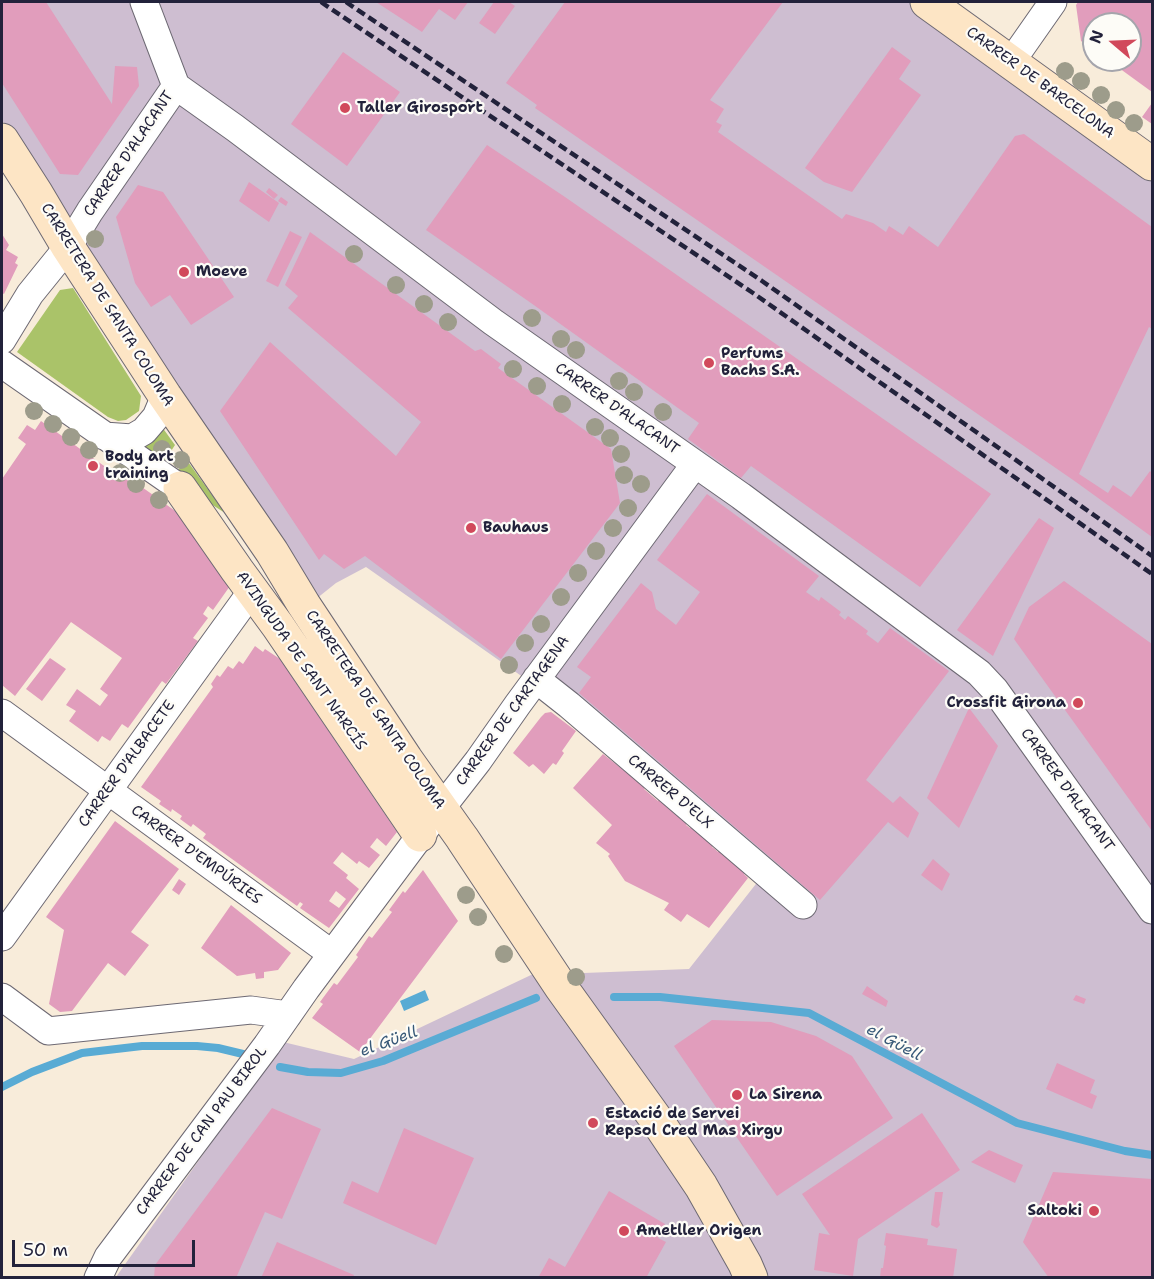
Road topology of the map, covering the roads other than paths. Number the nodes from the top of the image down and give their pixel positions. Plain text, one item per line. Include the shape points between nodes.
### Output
1 (144, 2) edge
2 (927, 2) edge
3 (1053, 2) edge
4 (1011, 62) junction
5 (176, 86) junction
6 (2, 140) edge
7 (1152, 164) edge
8 (68, 247) junction
9 (2, 340) edge
10 (2, 364) edge
11 (165, 396) junction
12 (104, 436) junction
13 (695, 464) junction
14 (180, 488) junction
15 (272, 552) junction
16 (252, 591) junction
17 (536, 679) junction
18 (2, 713) edge
19 (108, 791) junction
20 (440, 808) junction
21 (420, 835) junction
22 (803, 906) dead end
23 (1152, 910) edge
24 (2, 937) edge
25 (332, 954) junction
26 (2, 997) edge
27 (288, 1015) junction
28 (98, 1278) edge
29 (751, 1278) edge

1 - 5 street
2 - 4 street, CARRER DE BARCELONA
3 - 4 street
4 - 7 street, CARRER DE BARCELONA
5 - 8 street, CARRER D'ALACANT
5 - 13 street, CARRER D'ALACANT via 493,322
6 - 8 street, CARRETERA DE SANTA COLOMA
8 - 9 street, CARRER D'ALACANT via 30,294
8 - 11 street, CARRETERA DE SANTA COLOMA
10 - 12 street, AVINGUDA DE SANT NARCÍS
11 - 12 street via 156,417 144,431 132,438
11 - 15 street, CARRETERA DE SANTA COLOMA
12 - 14 street, AVINGUDA DE SANT NARCÍS
13 - 17 street, CARRER DE CARTAGENA
13 - 23 street, CARRER D'ALACANT via 979,674 995,690
14 - 15 street, AVINGUDA DE SANT NARCÍS
14 - 16 street, AVINGUDA DE SANT NARCÍS
15 - 20 street, CARRETERA DE SANTA COLOMA
16 - 19 street, CARRER D'ALBACETE
16 - 21 street, AVINGUDA DE SANT NARCÍS
17 - 20 street, CARRER DE CARTAGENA
17 - 22 street, CARRER D'ELX
18 - 19 street, CARRER D'EMPÚRIES
19 - 24 street, CARRER D'ALBACETE
19 - 25 street, CARRER D'EMPÚRIES
20 - 21 street, CARRER DE CARTAGENA
20 - 29 street, CARRETERA DE SANTA COLOMA via 701,1186
21 - 25 street, CARRER DE CARTAGENA
25 - 27 street, CARRER DE CARTAGENA
26 - 27 street via 48,1031 251,1010
27 - 28 street, CARRER DE CAN PAU BIROL via 108,1257

